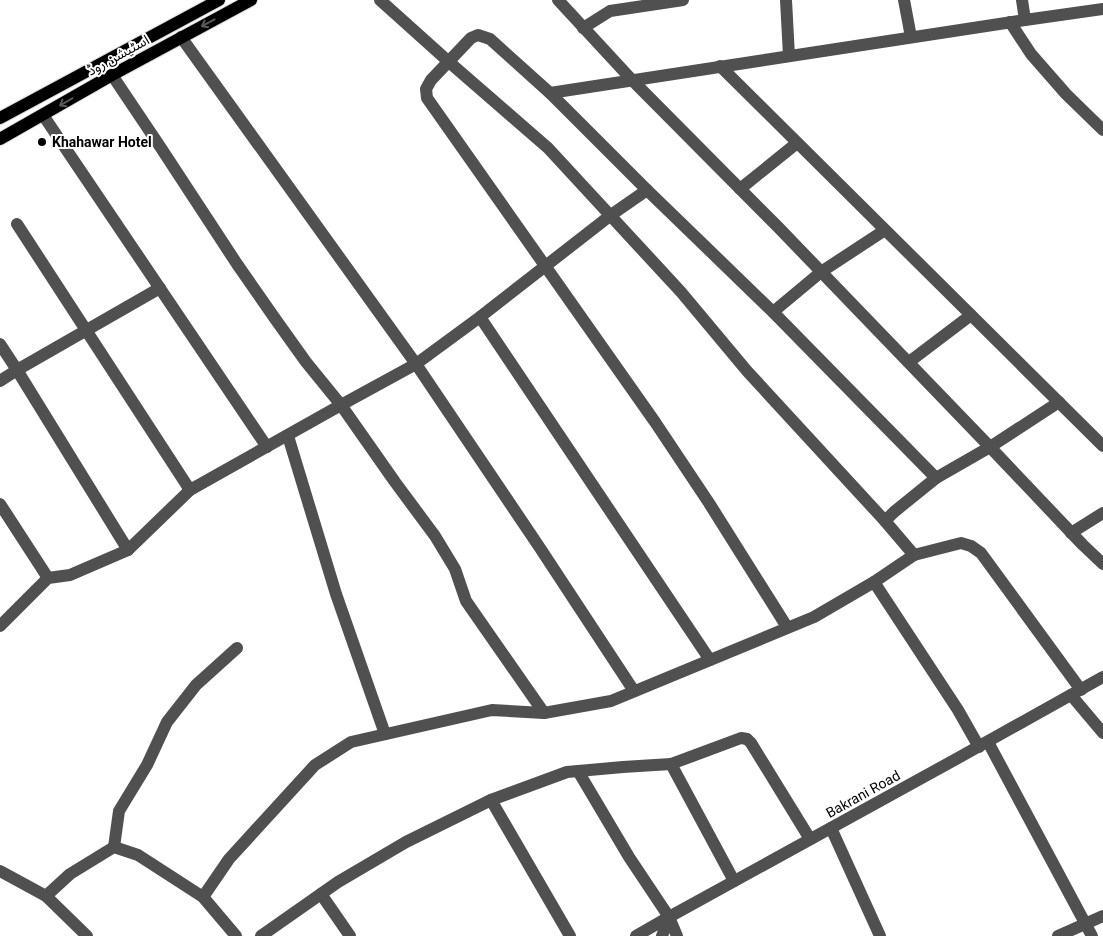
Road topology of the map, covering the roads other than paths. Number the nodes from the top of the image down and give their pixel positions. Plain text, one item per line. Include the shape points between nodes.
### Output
1 (219, 0) edge
2 (251, 0) edge
3 (380, 0) edge
4 (558, 0) edge
5 (683, 0) edge
6 (786, 0) edge
7 (904, 0) edge
8 (1022, 0) edge
9 (1103, 9) edge
10 (1025, 20) junction
11 (1010, 22) junction
12 (583, 28) junction
13 (181, 37) junction
14 (911, 37) junction
15 (789, 56) junction
16 (449, 62) junction
17 (720, 66) junction
18 (112, 75) junction
19 (632, 80) junction
20 (550, 93) junction
21 (43, 115) junction
22 (0, 118) edge
23 (1103, 130) edge
24 (0, 139) edge
25 (797, 143) junction
26 (740, 189) junction
27 (647, 190) junction
28 (611, 215) junction
29 (17, 224) dead end
30 (885, 230) junction
31 (546, 266) junction
32 (821, 272) junction
33 (160, 288) junction
34 (773, 312) junction
35 (971, 315) junction
36 (480, 317) junction
37 (86, 330) junction
38 (0, 344) edge
39 (909, 362) junction
40 (416, 364) junction
41 (17, 370) junction
42 (0, 381) edge
43 (1059, 402) junction
44 (342, 405) junction
45 (288, 436) junction
46 (1103, 446) edge
47 (990, 447) junction
48 (267, 448) junction
49 (936, 478) junction
50 (190, 490) junction
51 (0, 504) edge
52 (1103, 514) edge
53 (885, 521) junction
54 (1071, 533) junction
55 (128, 550) junction
56 (914, 555) junction
57 (1103, 564) edge
58 (48, 578) junction
59 (874, 582) junction
60 (0, 626) edge
61 (787, 627) junction
62 (237, 648) dead end
63 (710, 660) junction
64 (1103, 677) edge
65 (634, 691) junction
66 (1076, 693) junction
67 (544, 713) junction
68 (1103, 733) edge
69 (385, 734) junction
70 (984, 744) junction
71 (671, 764) junction
72 (578, 772) junction
73 (491, 800) junction
74 (831, 828) junction
75 (810, 839) junction
76 (114, 847) junction
77 (0, 871) edge
78 (734, 881) junction
79 (321, 894) junction
80 (46, 896) junction
81 (203, 897) junction
82 (1103, 916) edge
83 (668, 917) junction
84 (1085, 924) junction
85 (87, 936) edge
86 (236, 936) edge
87 (261, 936) edge
88 (350, 936) edge
89 (570, 936) edge
90 (636, 936) edge
91 (662, 936) edge
92 (677, 936) edge
93 (880, 936) edge
94 (1058, 936) edge
95 (1092, 936) edge

1 - 22 main road, اسٹیشن روڈ
2 -> 13 main road, اسٹیشن روڈ
3 - 16 street
4 - 12 street
5 - 12 street via 610,12
6 - 15 street
7 - 14 street
8 - 10 street
9 - 10 street
10 - 11 street
11 - 14 street
11 - 23 street via 1037,61
12 - 19 street
13 - 18 main road, اسٹیشن روڈ
13 - 40 street
14 - 15 street
15 - 17 street
16 - 20 street via 471,38 478,35 490,39
16 - 28 street via 548,148
16 - 31 street via 431,80 426,89 427,98
17 - 19 street
17 - 25 street
18 -> 21 main road, اسٹیشن روڈ
18 - 44 street via 276,320
19 - 20 street
19 - 26 street
20 - 27 street
21 - 24 main road, اسٹیشن روڈ
21 - 33 street
25 - 26 street
25 - 30 street
26 - 32 street
27 - 28 street
27 - 34 street
28 - 31 street
28 - 53 street via 747,371
29 - 37 street
30 - 32 street
30 - 35 street
31 - 36 street
31 - 61 street via 677,454
32 - 34 street
32 - 39 street
33 - 37 street
33 - 48 street
34 - 49 street
35 - 39 street
35 - 43 street
36 - 40 street
36 - 63 street
37 - 41 street
37 - 50 street
38 - 41 street
39 - 47 street
40 - 44 street
40 - 65 street
41 - 42 street
41 - 55 street
43 - 46 street
43 - 47 street
44 - 45 street
44 - 67 street via 435,536 455,569 466,601
45 - 48 street
45 - 69 street via 336,594
47 - 49 street
47 - 54 street
48 - 50 street
49 - 53 street
50 - 55 street
51 - 58 street
52 - 54 street
53 - 56 street
54 - 57 street
55 - 58 street via 70,575
56 - 59 street
56 - 66 street via 961,542 981,553
58 - 60 street
59 - 61 street via 814,616
59 - 70 street
61 - 63 street
62 - 76 street via 196,685 167,722 147,765 119,811
63 - 65 street
64 - 66 street, Bakrani Road
65 - 67 street via 611,701
66 - 68 street
66 - 70 street, Bakrani Road
67 - 69 street via 492,710
69 - 81 street via 351,742 315,765 229,859
70 - 74 street, Bakrani Road
70 - 84 street
71 - 72 street
71 - 75 street via 740,738 747,739
71 - 78 street
72 - 73 street via 567,772
72 - 83 street
73 - 79 street via 406,842
73 - 89 street
74 - 75 street, Bakrani Road
74 - 93 street
75 - 78 street, Bakrani Road
76 - 80 street via 70,874
76 - 81 street via 138,854
77 - 80 street
78 - 83 street, Bakrani Road
79 - 87 street
79 - 88 street
80 - 85 street
81 - 86 street
82 - 84 street
83 - 90 street, Bakrani Road
83 - 91 street
83 - 92 street
84 - 94 street
84 - 95 street

